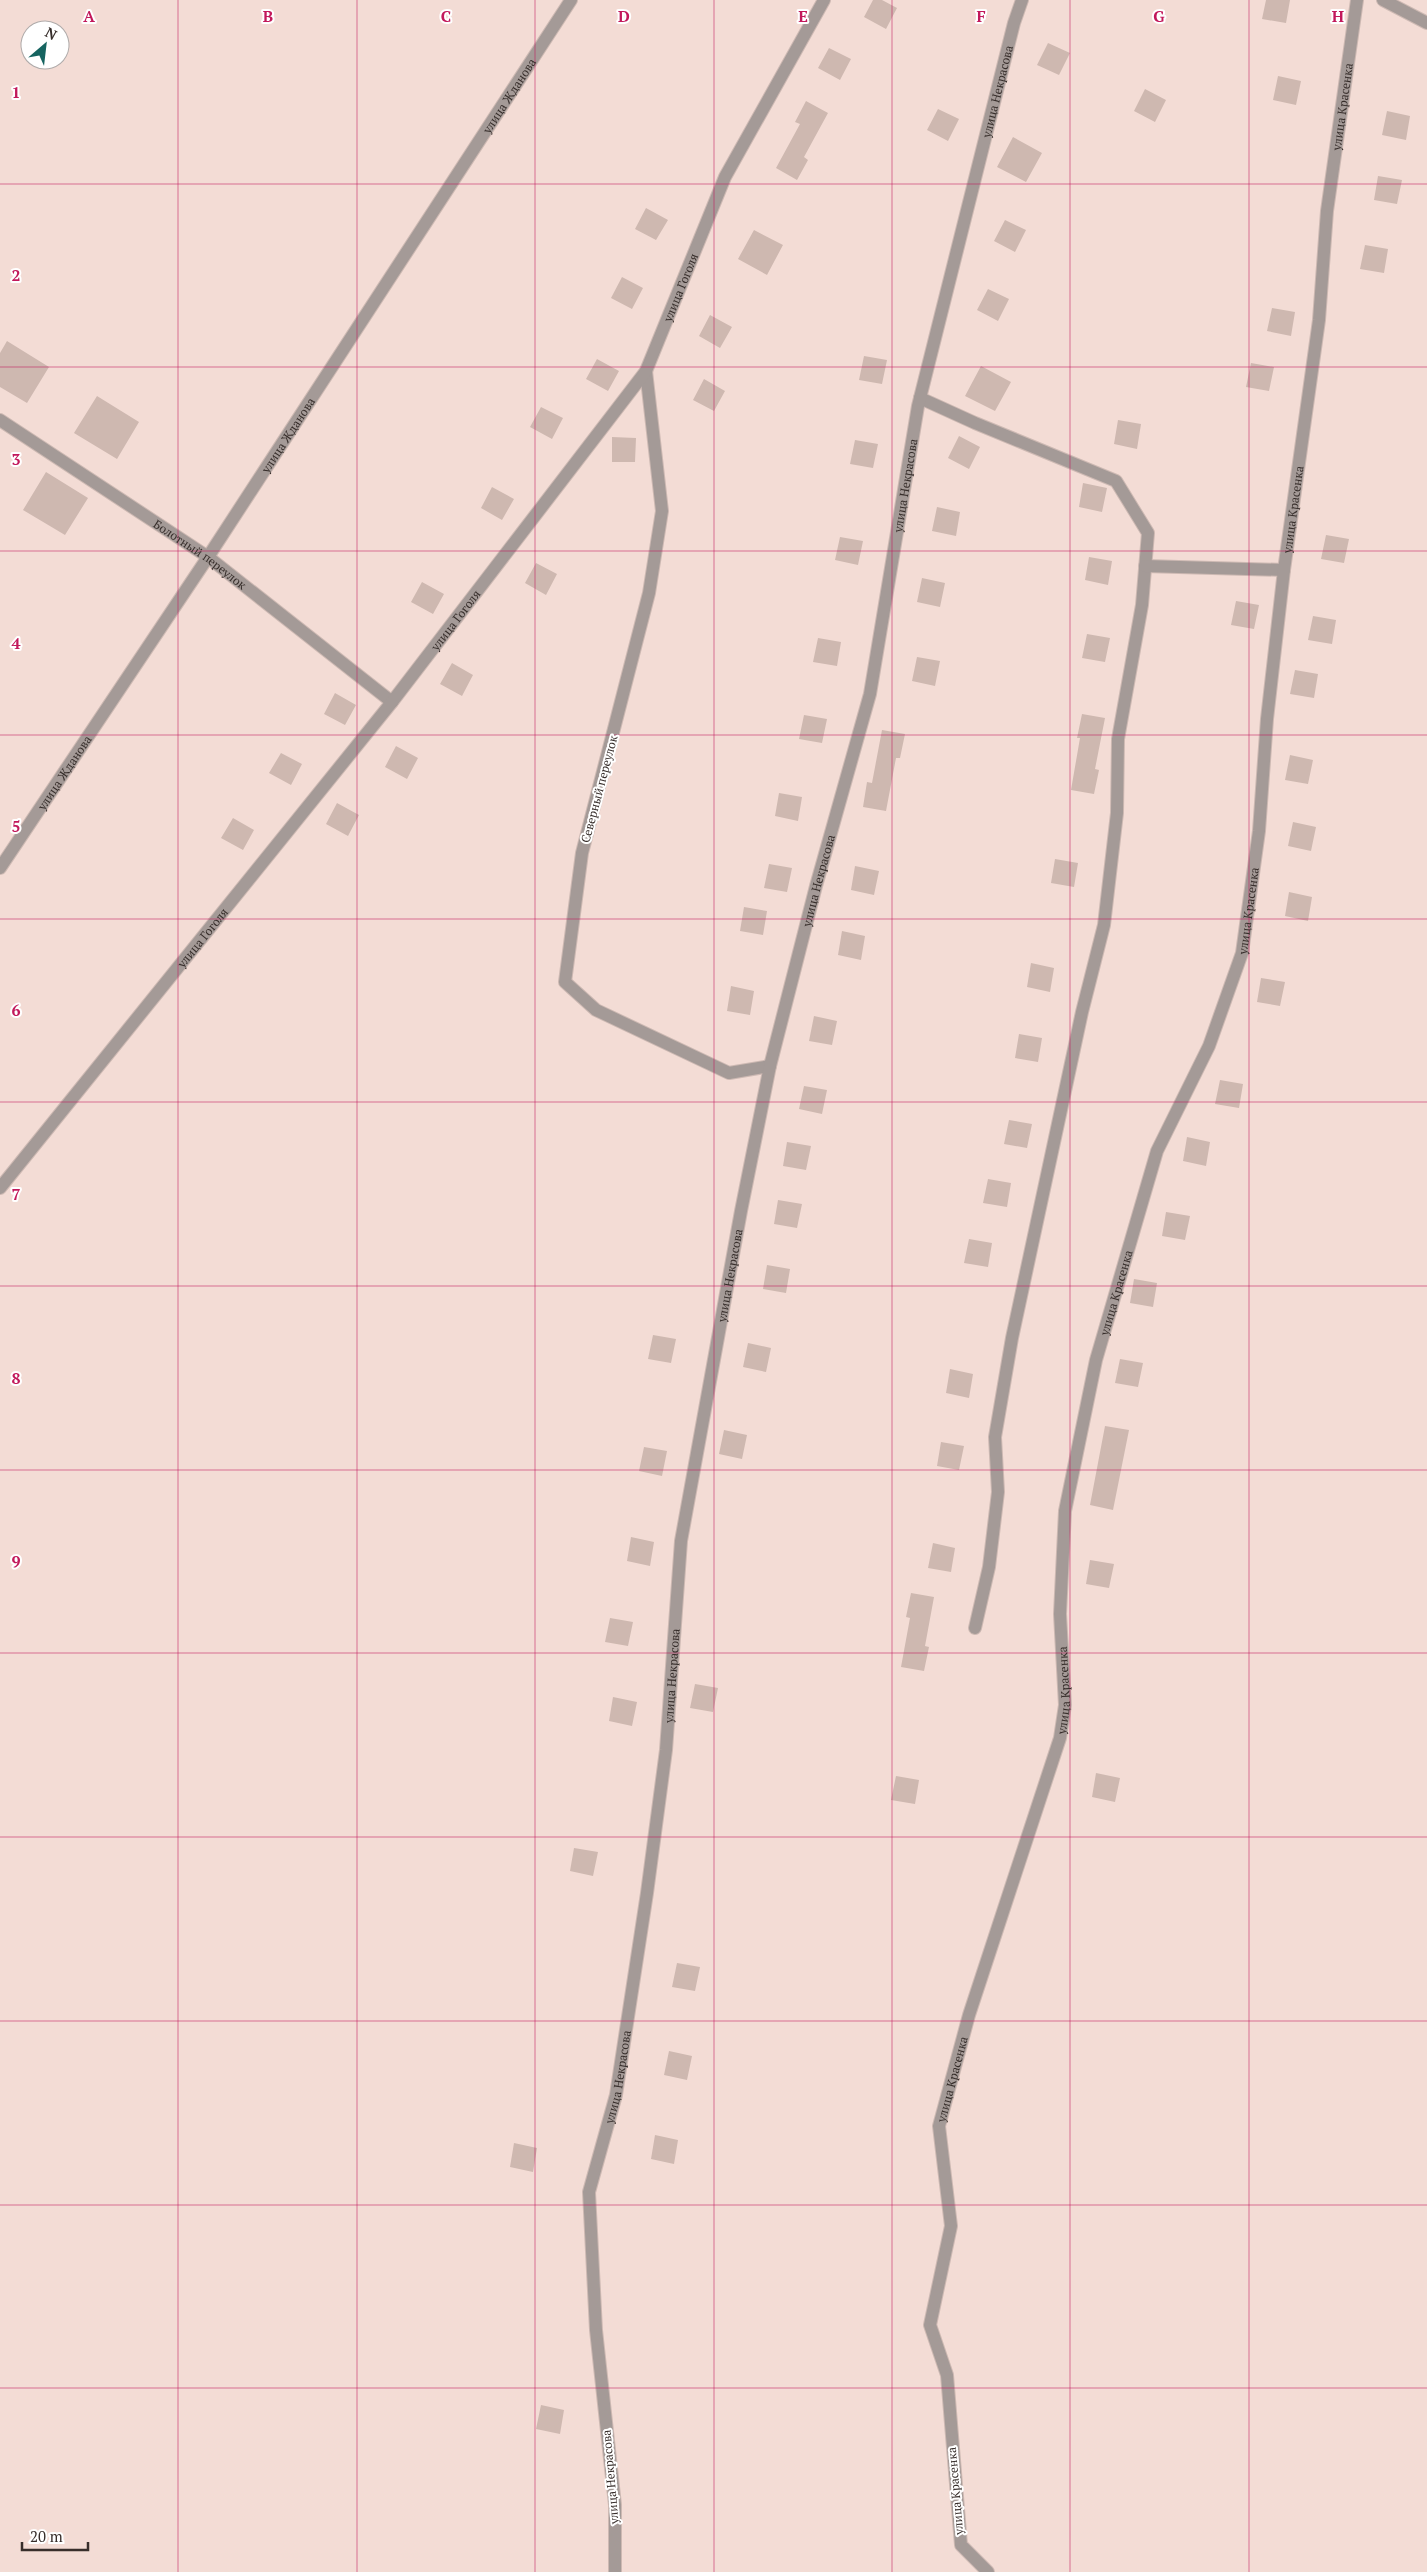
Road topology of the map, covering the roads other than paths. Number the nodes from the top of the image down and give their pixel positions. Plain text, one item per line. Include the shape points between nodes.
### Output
1 (570, 0) edge
2 (824, 0) edge
3 (1022, 0) edge
4 (1357, 0) edge
5 (1383, 0) edge
6 (1427, 23) edge
7 (646, 371) junction
8 (920, 398) junction
9 (0, 420) edge
10 (208, 557) junction
11 (1146, 566) junction
12 (1284, 570) junction
13 (392, 702) junction
14 (0, 868) edge
15 (770, 1066) junction
16 (0, 1188) edge
17 (975, 1628) dead end
18 (615, 2572) edge
19 (988, 2572) edge

1 - 10 street, улица Жданова
2 - 7 street, улица Гоголя via 725,177
3 - 8 street, улица Некрасова
4 - 12 street, улица Красенка via 1327,211 1319,320
5 - 6 street
7 - 13 street, улица Гоголя
7 - 15 street, Северный переулок via 662,511 649,593 582,853 565,982 596,1010 729,1073
8 - 11 street via 1116,481 1148,533
8 - 15 street, улица Некрасова via 870,694
9 - 10 street, Болотный переулок
10 - 13 street, Болотный переулок
10 - 14 street, улица Жданова
11 - 12 street
11 - 17 street via 1118,740 1117,813 1104,925 1082,1012 1012,1338 995,1437 998,1492 989,1568
12 - 19 street, улица Красенка via 1267,719 1259,831 1242,953 1209,1046 1157,1151 1096,1360 1065,1511 1060,1614 1065,1704 1060,1738 969,2015 939,2126 951,2226 930,2325 947,2375 961,2545
13 - 16 street, улица Гоголя
15 - 18 street, улица Некрасова via 682,1541 666,1750 647,1893 616,2095 589,2192 596,2330 615,2505

